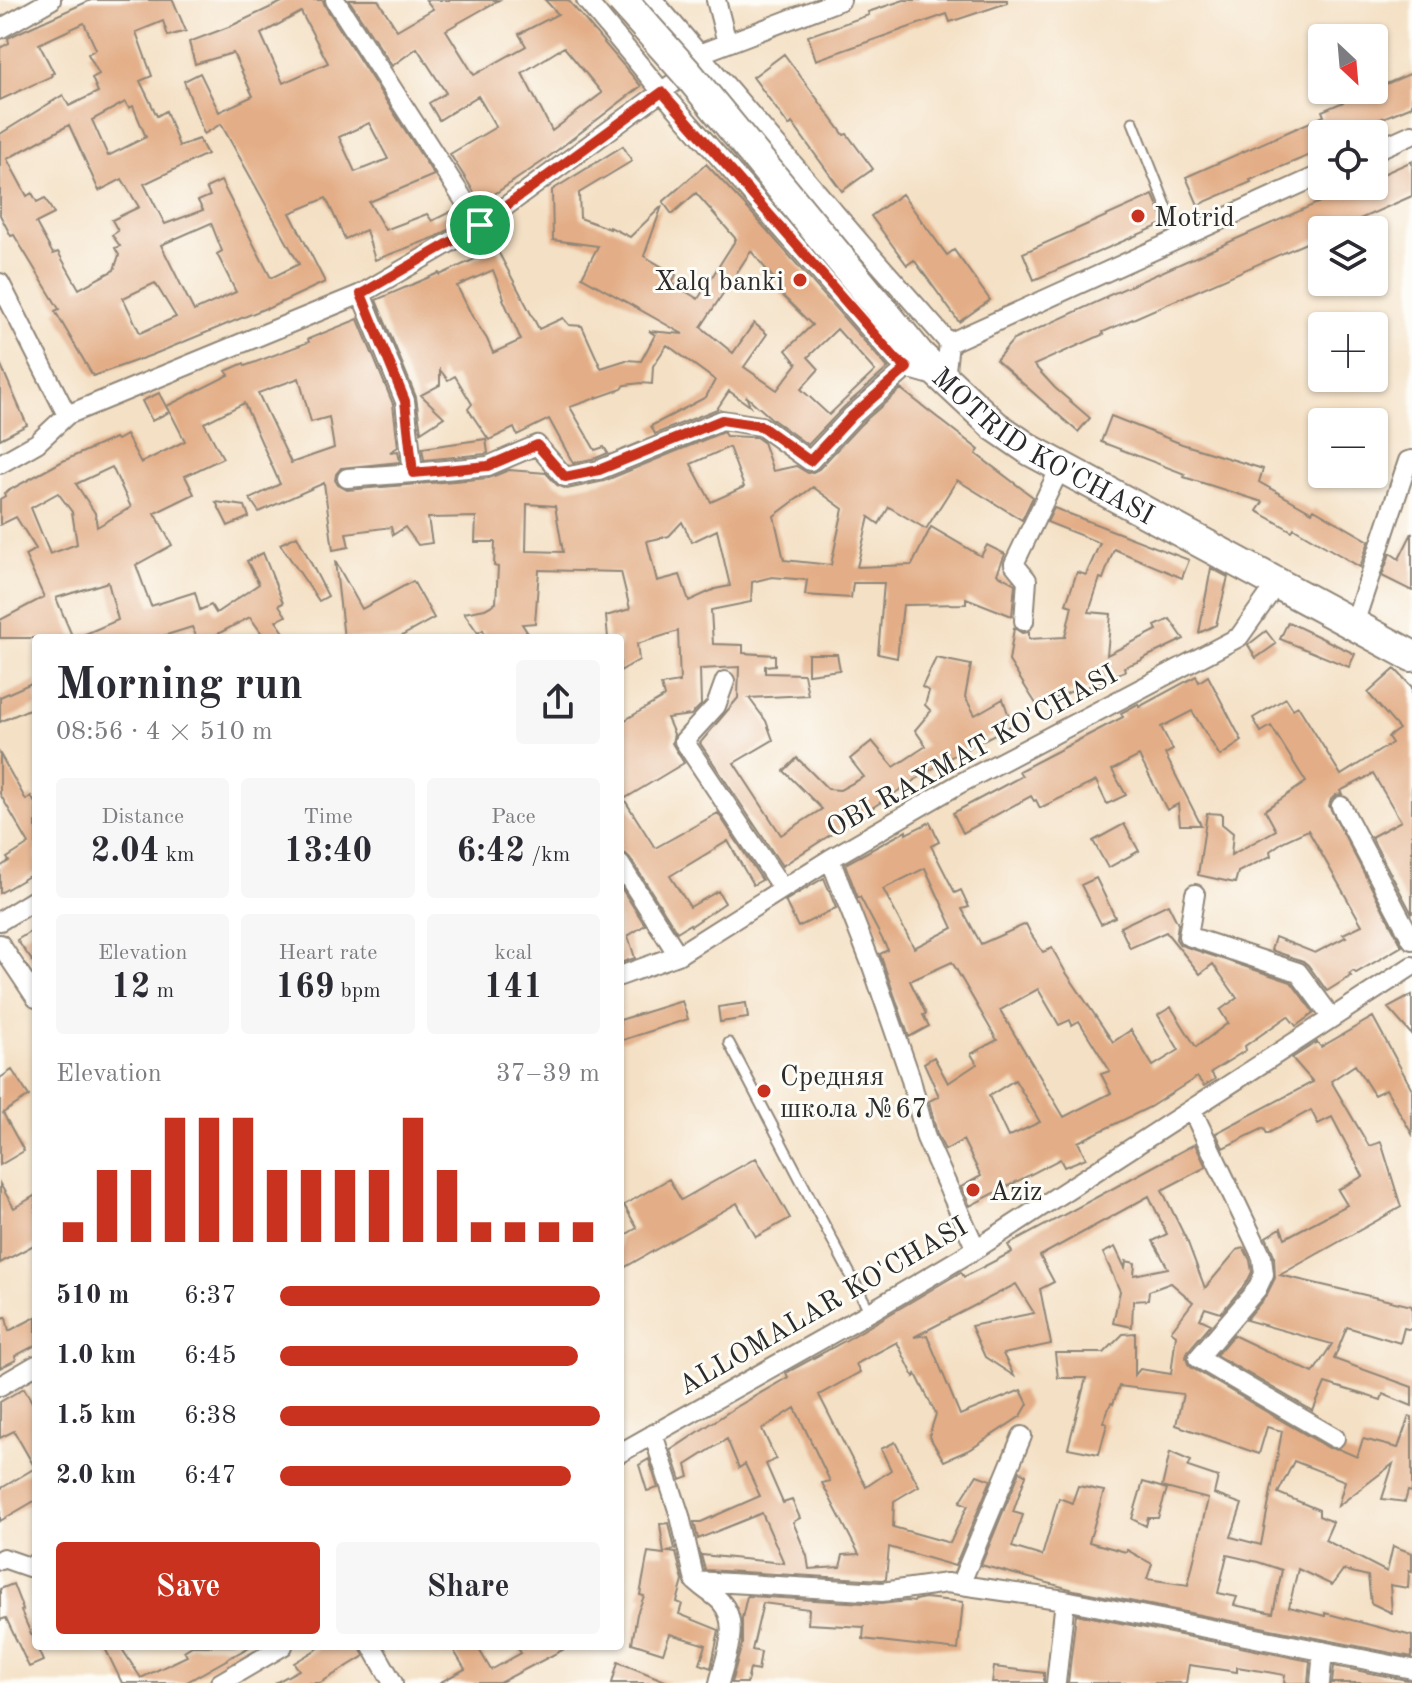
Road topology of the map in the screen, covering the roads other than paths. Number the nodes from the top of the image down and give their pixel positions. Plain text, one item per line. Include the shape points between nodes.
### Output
1 (51, 0) edge
2 (335, 0) edge
3 (586, 0) edge
4 (622, 0) edge
5 (716, 0) edge
6 (841, 0) edge
7 (659, 7) edge
8 (0, 29) edge
9 (621, 42) junction
10 (727, 43) junction
11 (688, 63) junction
12 (662, 92) junction
13 (1133, 122) dead end
14 (1412, 134) edge
15 (1388, 145) edge
16 (1308, 180) edge
17 (480, 225) junction
18 (1179, 239) junction
19 (0, 283) edge
20 (361, 294) junction
21 (949, 343) junction
22 (913, 362) junction
23 (945, 379) junction
24 (67, 415) junction
25 (1412, 460) edge
26 (0, 464) edge
27 (1061, 466) junction
28 (413, 473) junction
29 (347, 478) dead end
30 (1278, 582) junction
31 (1024, 621) dead end
32 (1354, 624) junction
33 (1412, 656) edge
34 (725, 681) dead end
35 (1341, 806) dead end
36 (830, 859) junction
37 (624, 870) edge
38 (782, 888) junction
39 (1195, 894) dead end
40 (32, 901) edge
41 (0, 921) edge
42 (1412, 940) edge
43 (0, 944) edge
44 (678, 955) junction
45 (1412, 966) edge
46 (624, 975) edge
47 (32, 992) edge
48 (1332, 1018) junction
49 (729, 1043) dead end
50 (1192, 1110) junction
51 (976, 1249) junction
52 (870, 1312) junction
53 (32, 1373) edge
54 (0, 1386) edge
55 (653, 1434) junction
56 (1022, 1436) dead end
57 (1335, 1438) dead end
58 (624, 1451) edge
59 (0, 1560) edge
60 (32, 1565) edge
61 (695, 1581) junction
62 (960, 1585) junction
63 (1065, 1600) junction
64 (276, 1650) edge
65 (374, 1650) edge
66 (1323, 1651) junction
67 (1412, 1669) edge
68 (220, 1683) edge
69 (393, 1683) edge
70 (719, 1683) edge
71 (1056, 1683) edge
72 (1320, 1683) edge

1 - 8 street
2 - 17 street
3 - 9 street
4 - 11 main road, MOTRID KO'CHASI, bridge
5 - 10 street
6 - 10 street
7 - 9 street
7 - 11 street
9 - 12 street
10 - 11 street
11 - 12 street
11 - 21 street
11 - 22 main road, MOTRID KO'CHASI, bridge
12 - 17 street
12 - 22 street via 897,360
13 - 18 lane
14 - 15 street
16 - 18 street
17 - 20 street
18 - 21 street
19 - 24 street
20 - 24 street
20 - 28 street via 405,401
21 - 23 street
22 - 23 main road, MOTRID KO'CHASI
22 - 28 street via 810,461 761,426 722,420 599,470 565,477 537,445 488,466
23 - 27 main road, MOTRID KO'CHASI via 995,426
24 - 26 street via 37,443
25 - 32 street
27 - 30 main road, MOTRID KO'CHASI
27 - 31 street via 1014,564 1027,580
28 - 29 street
30 - 32 main road, MOTRID KO'CHASI
30 - 36 street, OBI RAXMAT KO'CHASI via 1239,637 959,784
32 - 33 main road, MOTRID KO'CHASI
34 - 38 street via 716,706 684,741
35 - 42 street
36 - 38 street, OBI RAXMAT KO'CHASI
36 - 51 street via 910,1076 926,1138
37 - 44 street
38 - 44 street, OBI RAXMAT KO'CHASI
39 - 48 street via 1188,936 1298,972
40 - 41 street
43 - 47 street
44 - 46 street
45 - 48 street, ALLOMALAR KO'CHASI
48 - 50 street, ALLOMALAR KO'CHASI
49 - 52 lane
50 - 51 street, ALLOMALAR KO'CHASI
50 - 57 street via 1262,1257 1264,1274 1198,1358
51 - 52 street, ALLOMALAR KO'CHASI
52 - 55 street, ALLOMALAR KO'CHASI
53 - 54 street
55 - 58 street, ALLOMALAR KO'CHASI
55 - 61 street
56 - 62 street
59 - 60 street
61 - 62 street via 882,1592
61 - 70 street via 721,1602 730,1619 732,1634
62 - 63 street
63 - 66 street
63 - 71 street
64 - 68 street
65 - 69 street
66 - 67 street
66 - 72 street

